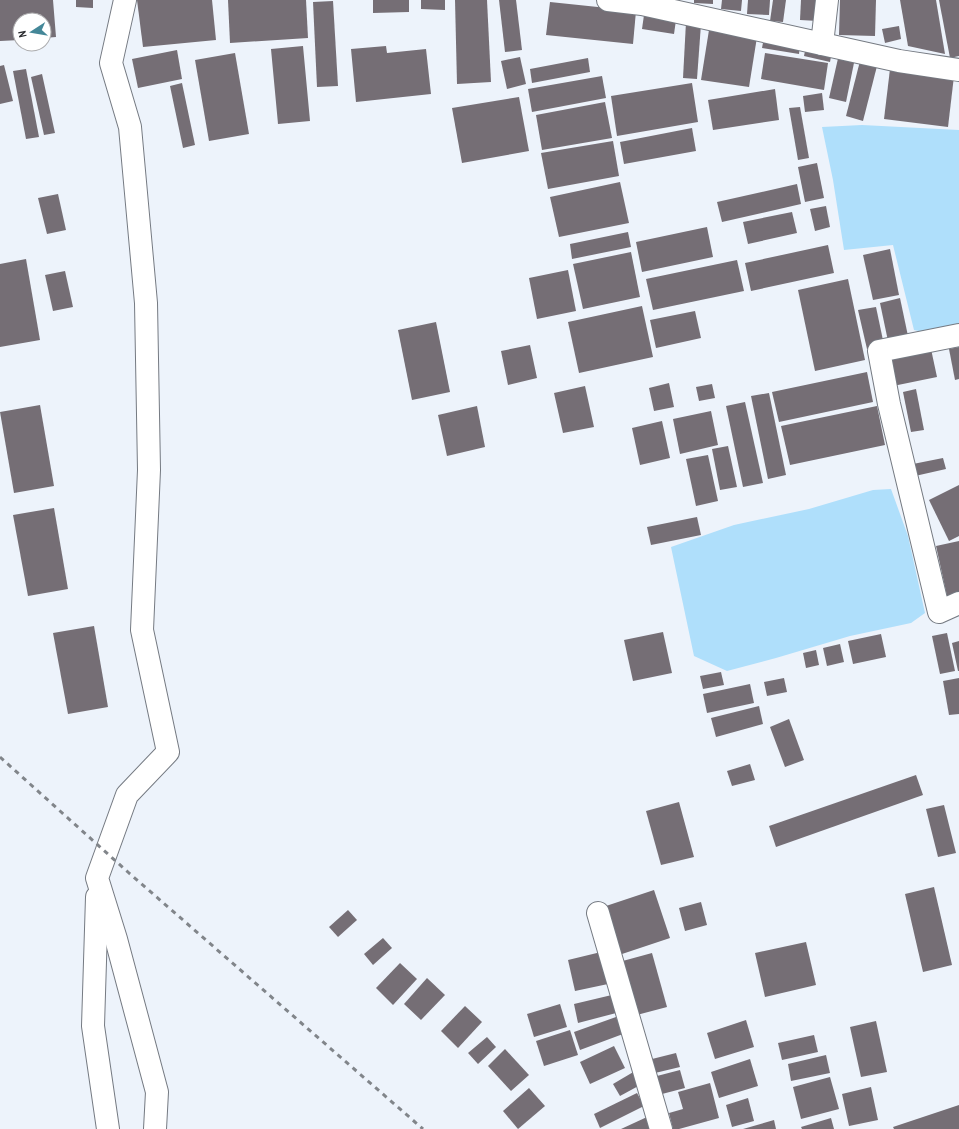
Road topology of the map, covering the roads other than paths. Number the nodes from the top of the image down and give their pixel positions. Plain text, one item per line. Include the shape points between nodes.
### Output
1 (125, 0) edge
2 (608, 0) edge
3 (827, 0) edge
4 (822, 44) junction
5 (959, 70) edge
6 (959, 335) edge
7 (959, 604) edge
8 (97, 878) junction
9 (598, 913) dead end
10 (108, 1129) edge
11 (155, 1129) edge
12 (661, 1129) edge

1 - 8 street via 111,63 130,128 146,303 149,470 142,630 168,752 127,794
2 - 4 street via 642,4
3 - 4 street
4 - 5 street via 899,61
6 - 7 street via 879,351 889,404 939,612
8 - 10 street via 93,1026
8 - 11 street via 157,1092
9 - 12 street

